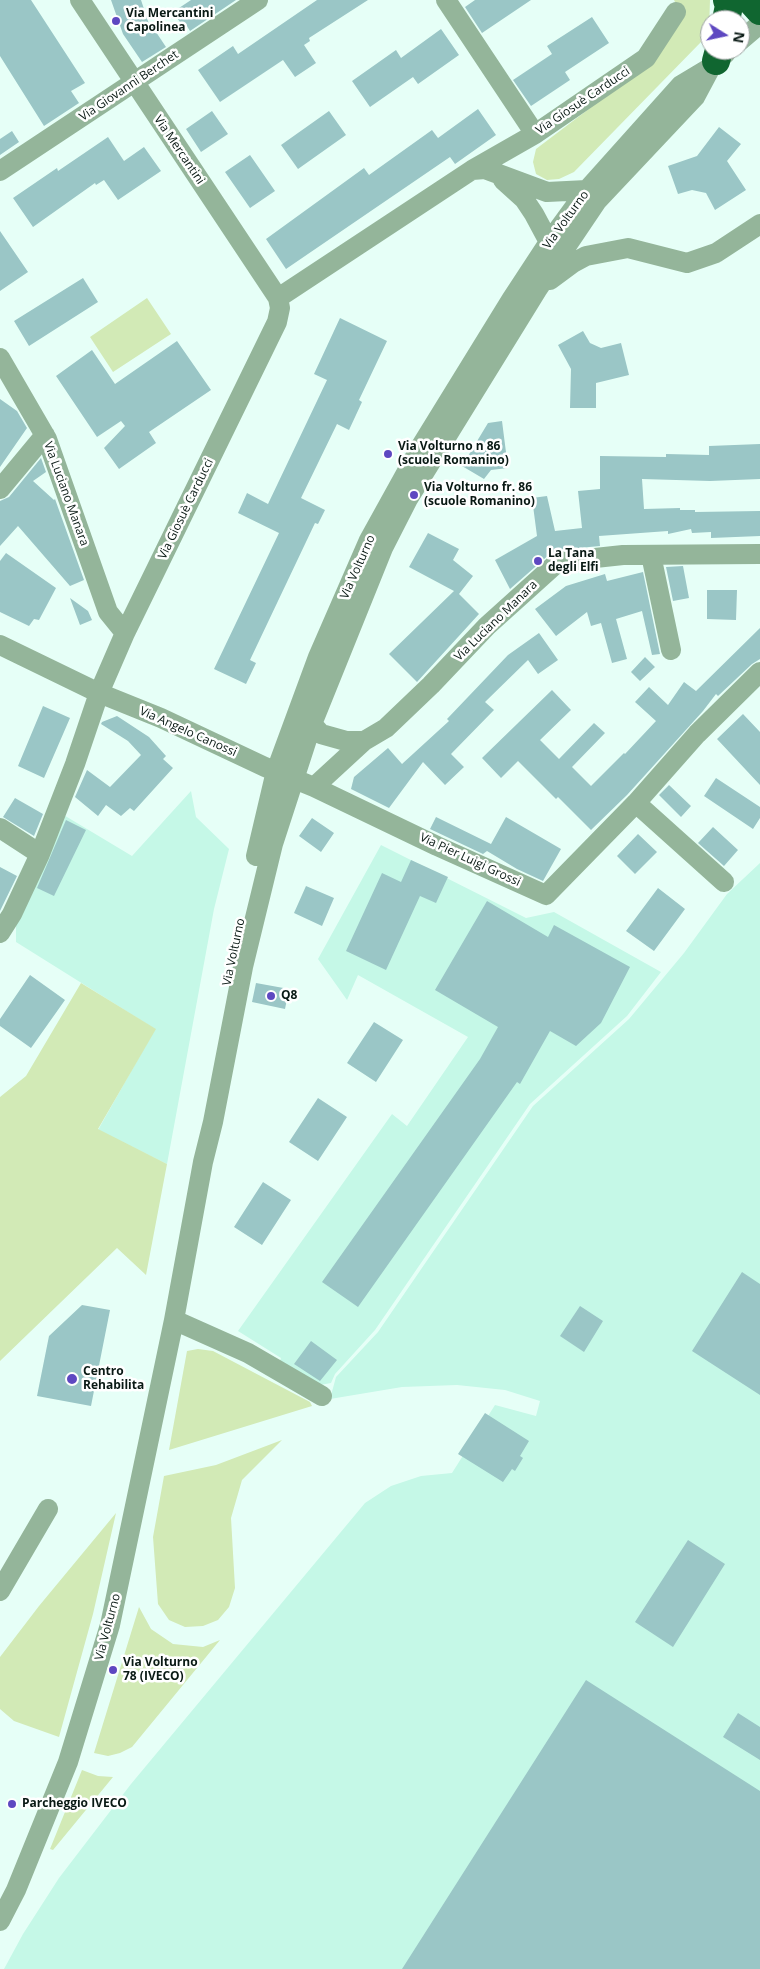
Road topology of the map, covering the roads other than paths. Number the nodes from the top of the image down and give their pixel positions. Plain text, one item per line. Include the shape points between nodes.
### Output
1 (80, 0) edge
2 (258, 0) edge
3 (446, 0) edge
4 (750, 0) edge
5 (760, 11) edge
6 (676, 12) dead end
7 (760, 24) edge
8 (750, 32) edge
9 (715, 60) edge
10 (717, 60) edge
11 (134, 83) junction
12 (536, 134) junction
13 (472, 170) junction
14 (0, 171) edge
15 (496, 173) junction
16 (587, 190) junction
17 (760, 224) edge
18 (549, 242) junction
19 (537, 290) junction
20 (278, 298) junction
21 (0, 358) edge
22 (45, 435) junction
23 (0, 489) edge
24 (760, 554) edge
25 (651, 555) junction
26 (125, 633) junction
27 (0, 645) edge
28 (671, 650) dead end
29 (760, 672) edge
30 (100, 693) junction
31 (312, 724) junction
32 (364, 742) junction
33 (285, 775) junction
34 (314, 786) junction
35 (636, 803) junction
36 (0, 828) edge
37 (40, 854) junction
38 (724, 882) dead end
39 (6, 915) edge
40 (0, 933) edge
41 (174, 1320) junction
42 (322, 1396) dead end
43 (48, 1509) dead end
44 (0, 1591) edge
45 (0, 1921) edge

1 - 11 street, Via Mercantini
2 - 11 street, Via Giovanni Berchet
3 - 12 street
4 - 5 highway
6 - 12 street, Via Giosuè Carducci via 646,58
7 - 8 street
9 - 16 street, Via Volturno via 680,85
10 - 19 street, Via Volturno via 695,97 597,201
11 - 14 street, Via Giovanni Berchet
11 - 20 street, Via Mercantini
12 - 13 street, Via Giosuè Carducci
13 - 15 street via 485,169
13 - 20 street, Via Giosuè Carducci
15 - 16 street via 547,192
15 - 18 street via 524,199
16 - 18 street, Via Volturno
17 - 19 street via 716,253 688,262 628,248 586,256
18 - 33 street, Via Volturno via 421,446 369,540 318,657
19 - 31 street, Via Volturno via 408,499 383,548
20 - 26 street, Via Giosuè Carducci via 277,322
21 - 22 street, Via Luciano Manara
22 - 23 street
22 - 26 street, Via Luciano Manara via 108,612
24 - 25 street, Via Luciano Manara
25 - 28 street
25 - 32 street, Via Luciano Manara via 558,562 487,626 386,728
26 - 30 street, Via Giosuè Carducci
27 - 30 street, Via Angelo Canossi
29 - 35 street, Via Pier Luigi Grossi via 697,734
30 - 33 street, Via Angelo Canossi
30 - 37 street, Via Giosuè Carducci
31 - 32 street via 321,734
31 - 33 street, Via Volturno
32 - 34 street, Via Luciano Manara
33 - 34 street, Via Pier Luigi Grossi
33 - 41 street, Via Volturno via 230,967 202,1122 203,1162
34 - 35 street, Via Pier Luigi Grossi via 546,895
35 - 38 street
36 - 37 street
37 - 39 street, Via Giosuè Carducci
39 - 40 street, Via Giosuè Carducci
41 - 42 street via 248,1353
41 - 45 street, Via Volturno via 110,1625 68,1762 16,1890
43 - 44 street

